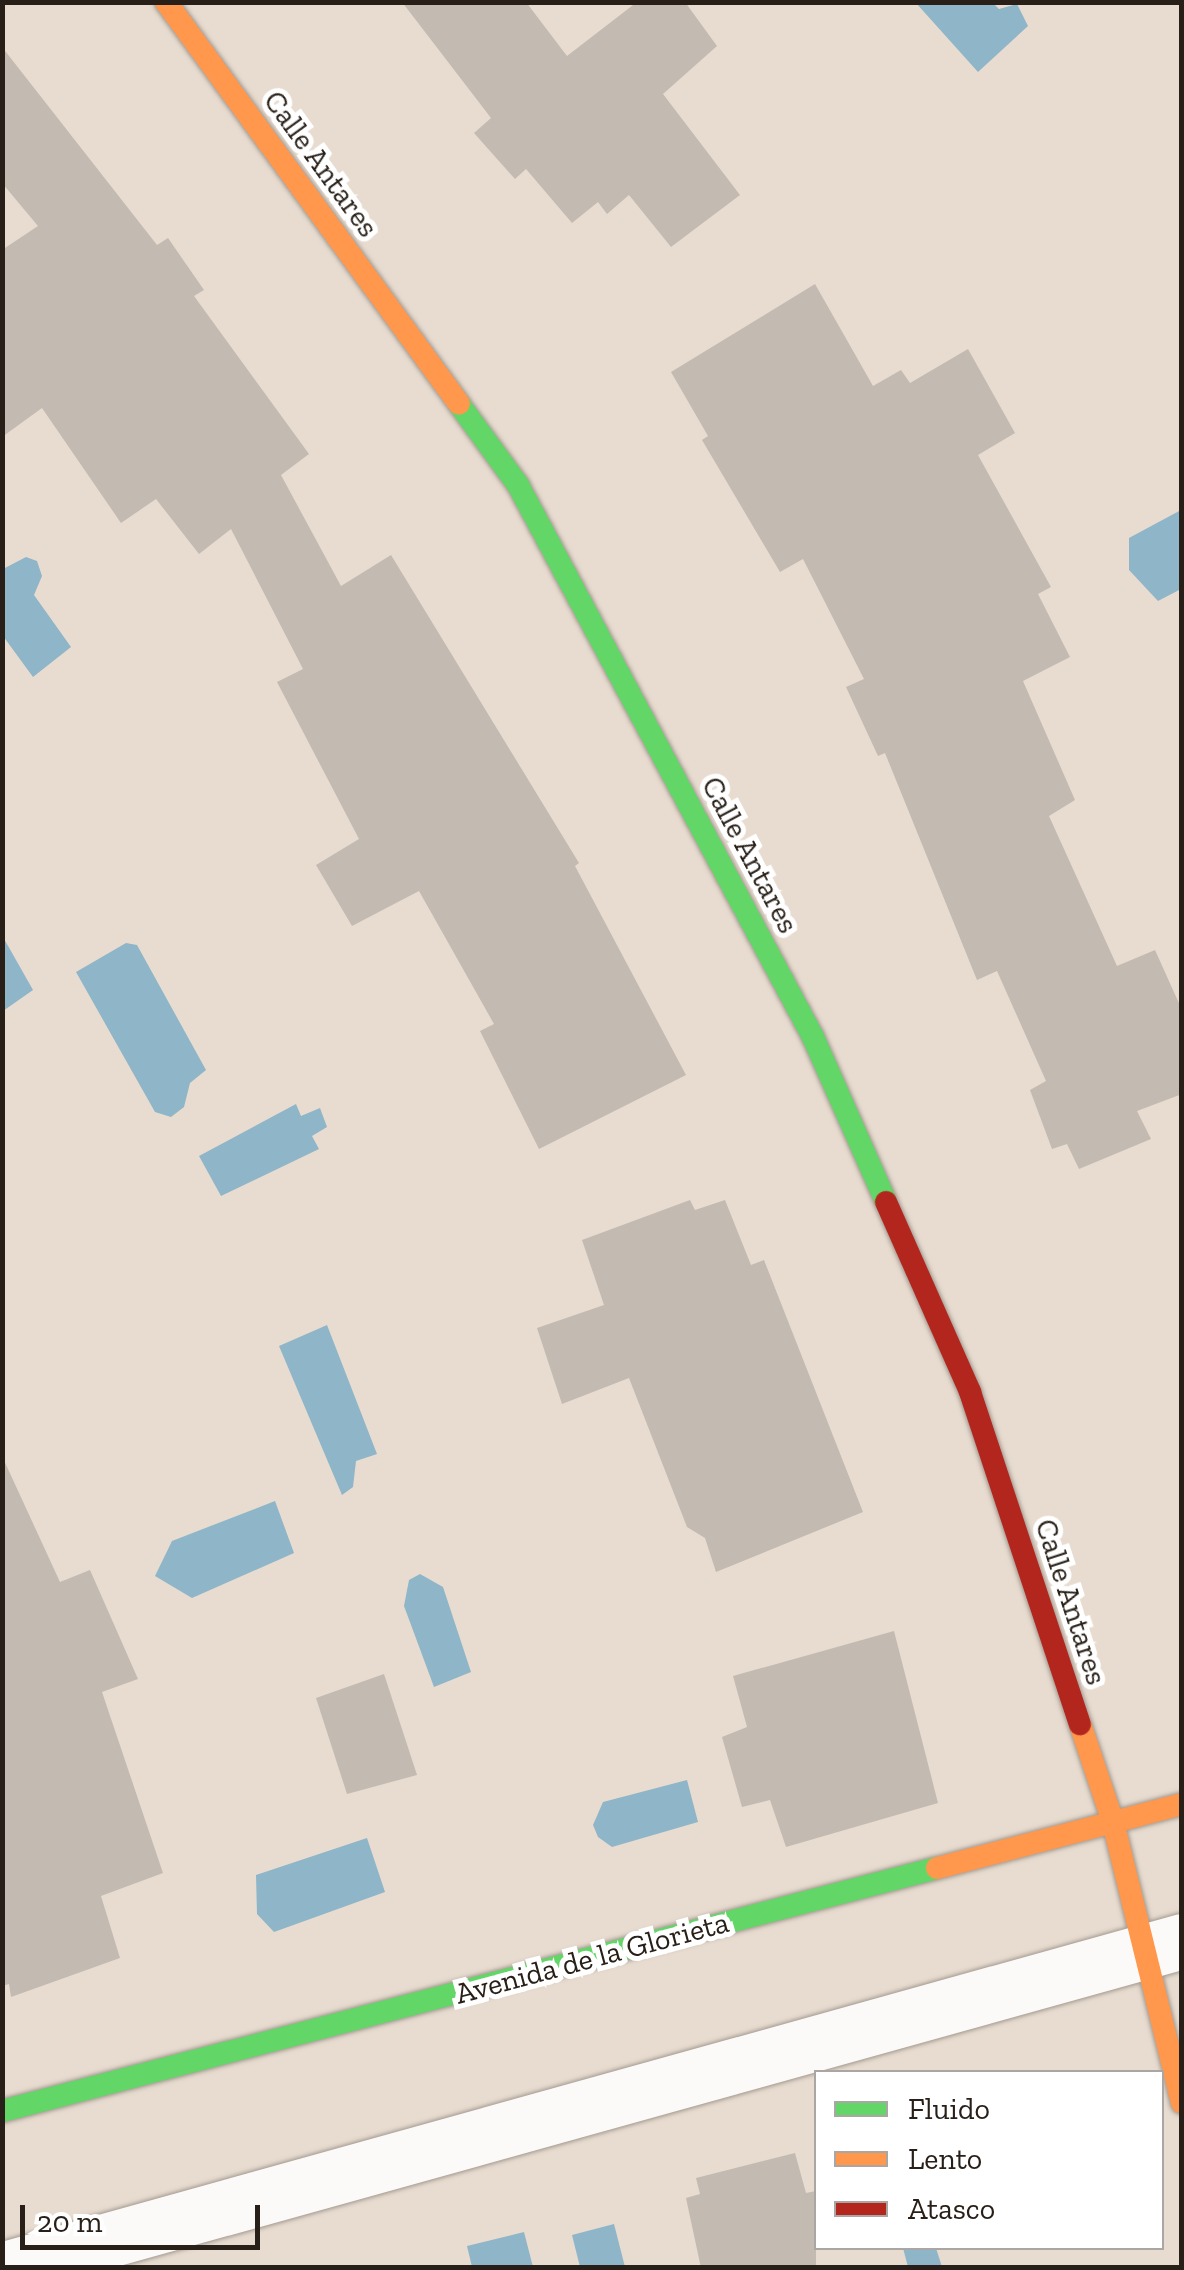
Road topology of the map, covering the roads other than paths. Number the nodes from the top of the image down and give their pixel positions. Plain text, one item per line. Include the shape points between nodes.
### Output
1 (166, 2) edge
2 (1182, 1804) edge
3 (1113, 1822) junction
4 (1161, 1946) edge
5 (1182, 2103) edge
6 (2, 2111) edge
7 (8, 2268) edge

1 - 3 street, Calle Antares via 518,485 813,1037 970,1392
2 - 3 street, Avenida de la Glorieta
3 - 4 street, Calle Antares
3 - 6 street, Avenida de la Glorieta
4 - 5 street, Calle Antares
4 - 7 street

